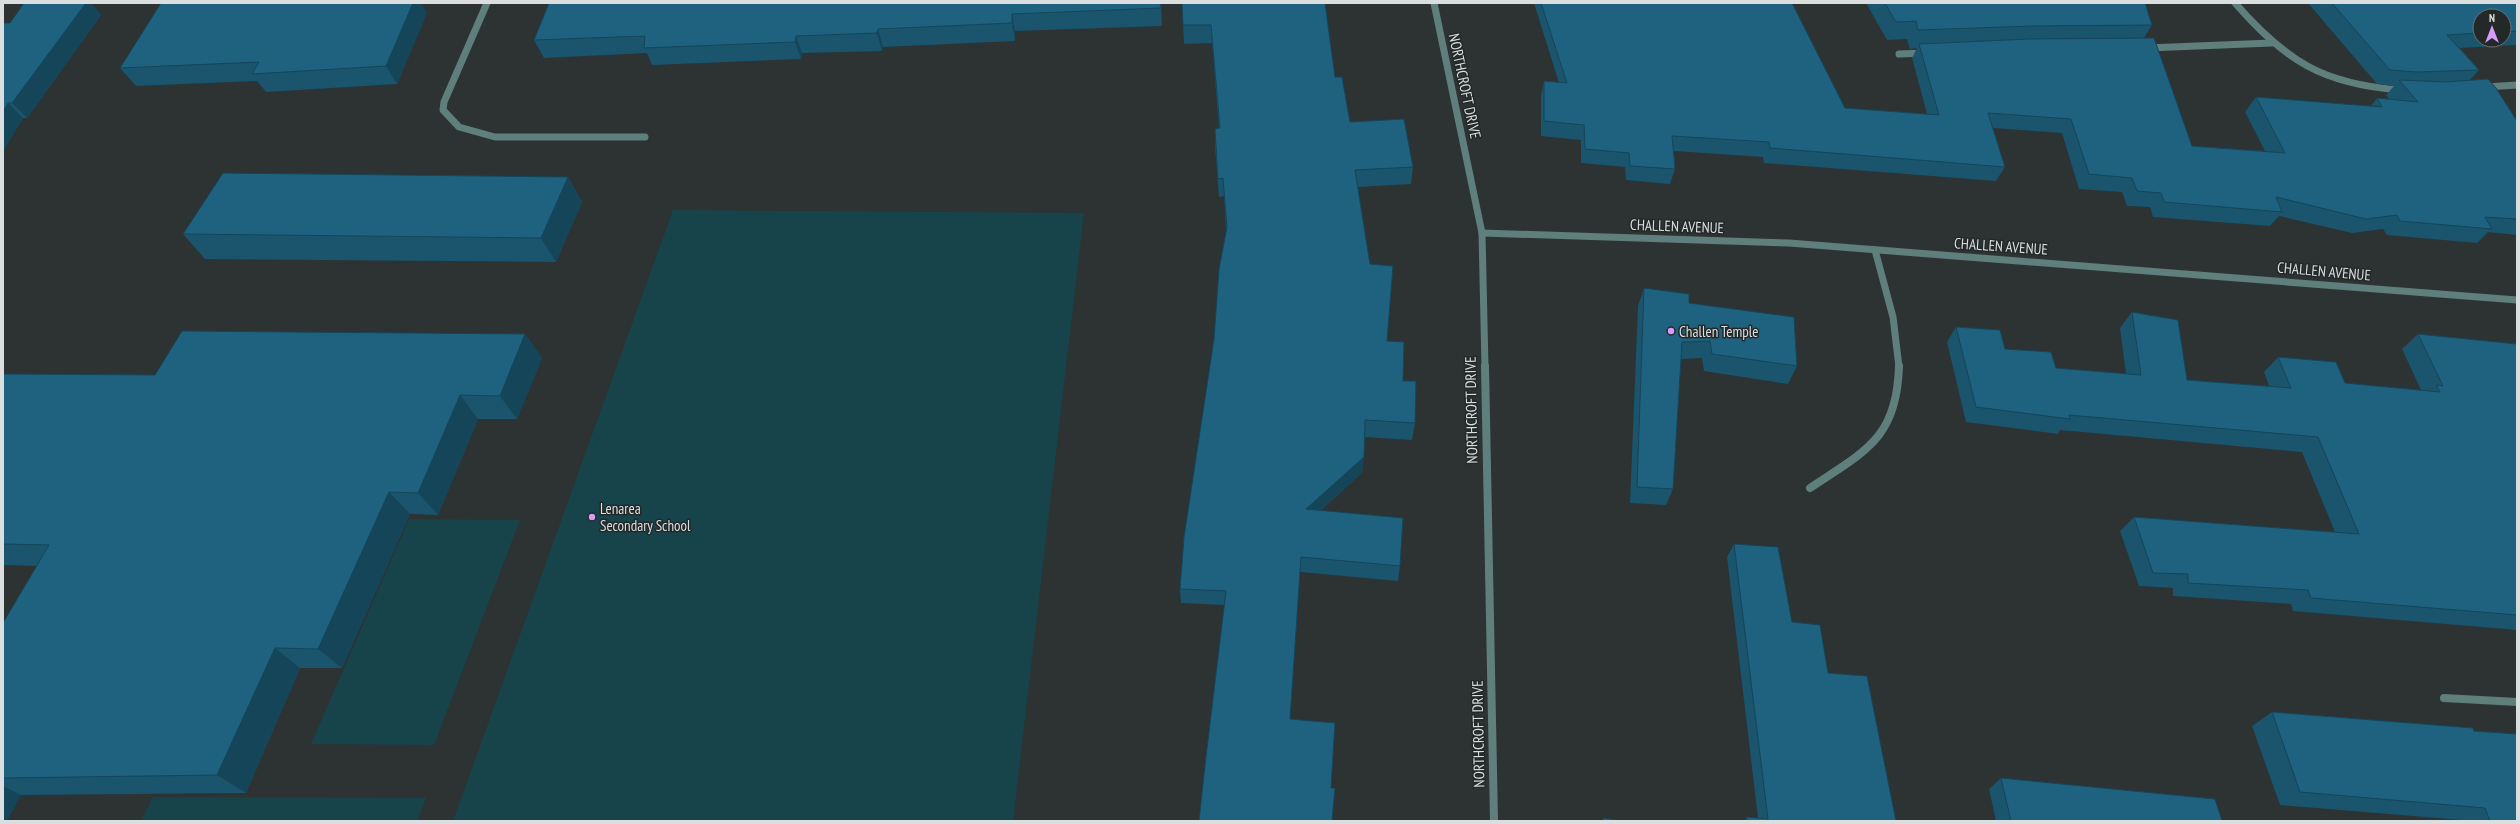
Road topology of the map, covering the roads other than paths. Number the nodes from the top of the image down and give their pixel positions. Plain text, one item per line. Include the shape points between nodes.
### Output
1 (487, 3) edge
2 (1434, 3) edge
3 (2235, 3) edge
4 (2272, 43) junction
5 (2141, 48) edge
6 (1937, 53) edge
7 (1899, 54) dead end
8 (2517, 85) edge
9 (2478, 88) edge
10 (2411, 91) edge
11 (645, 137) dead end
12 (1482, 233) junction
13 (1874, 250) junction
14 (2517, 300) edge
15 (1810, 488) dead end
16 (2444, 698) dead end
17 (2517, 702) edge
18 (1494, 821) edge

1 - 11 street via 444,102 443,110 459,127 495,137
2 - 12 street, NORTHCROFT DRIVE
3 - 4 street via 2257,30
4 - 5 street
4 - 10 street via 2317,74 2344,84 2376,90
6 - 7 street
8 - 9 street
12 - 13 street, CHALLEN AVENUE via 1774,243
12 - 18 street, NORTHCROFT DRIVE
13 - 14 street, CHALLEN AVENUE
13 - 15 street via 1896,334 1899,368 1897,401 1884,431 1858,454
16 - 17 street

